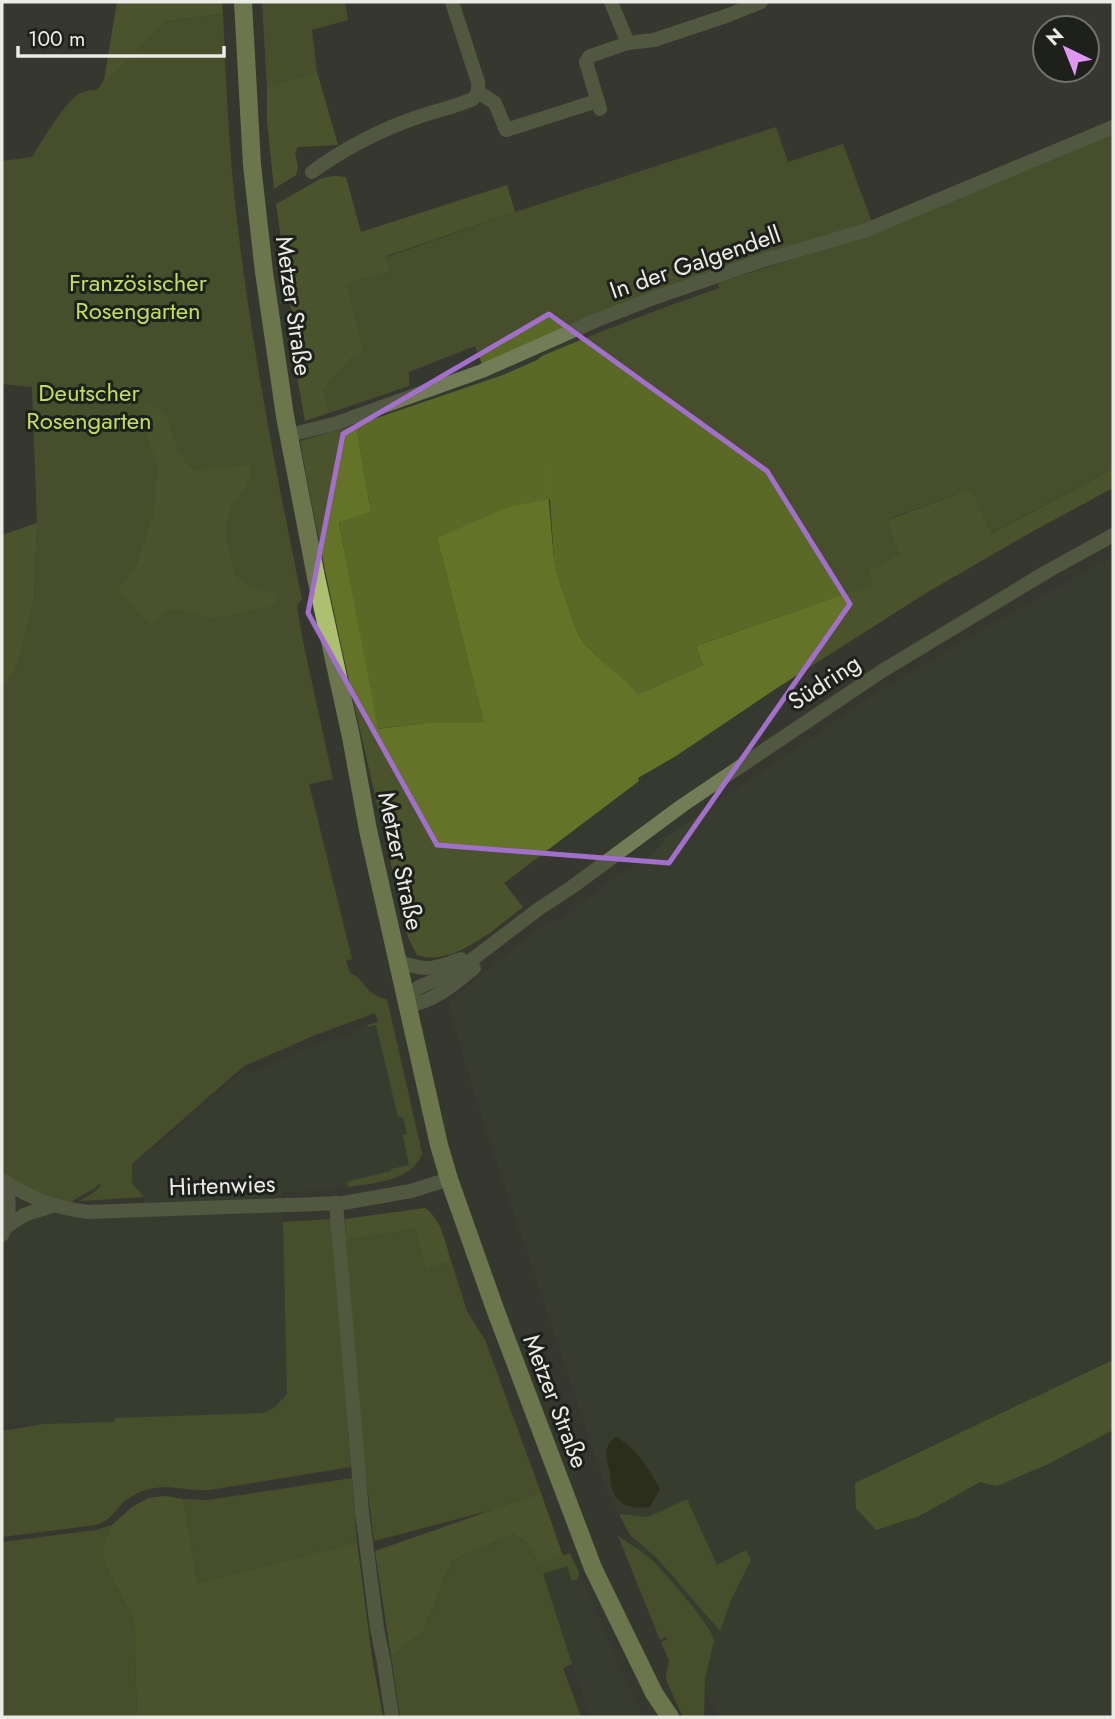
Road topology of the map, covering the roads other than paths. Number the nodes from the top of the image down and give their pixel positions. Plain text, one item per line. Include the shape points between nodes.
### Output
1 (243, 2) edge
2 (452, 2) edge
3 (611, 2) edge
4 (761, 2) edge
5 (628, 43) junction
6 (478, 92) junction
7 (1113, 127) edge
8 (312, 172) dead end
9 (289, 435) junction
10 (1113, 535) edge
11 (572, 887) junction
12 (485, 950) junction
13 (398, 961) junction
14 (407, 1002) junction
15 (449, 1179) junction
16 (3, 1180) edge
17 (336, 1203) junction
18 (55, 1205) junction
19 (4, 1231) edge
20 (654, 1693) junction
21 (392, 1717) edge
22 (659, 1717) edge
23 (670, 1717) edge

1 - 9 main road, Metzer Straße via 252,165
2 - 6 street
3 - 5 street
4 - 5 street via 654,40
5 - 6 street via 590,56 586,62 598,105 506,130 495,103
6 - 8 street via 467,102 387,129
7 - 9 street, In der Galgendell via 864,231 651,299 482,371
9 - 13 main road, Metzer Straße
10 - 11 street, Südring via 872,678 683,805
11 - 12 street, Südring
11 - 14 street, Südring via 440,995 424,1003
12 - 13 street, Südring via 425,969
12 - 14 street, Südring via 418,987
13 - 14 main road, Metzer Straße
14 - 15 main road, Metzer Straße
15 - 17 street, Hirtenwies via 411,1191
15 - 20 main road, Metzer Straße via 593,1569
16 - 18 street, Hirtenwies via 36,1200
16 - 19 street via 8,1195
17 - 18 street, Hirtenwies via 88,1212
17 - 21 street via 362,1512
18 - 19 street via 24,1215
20 - 22 main road, Metzer Straße
20 - 23 main road, Metzer Straße

